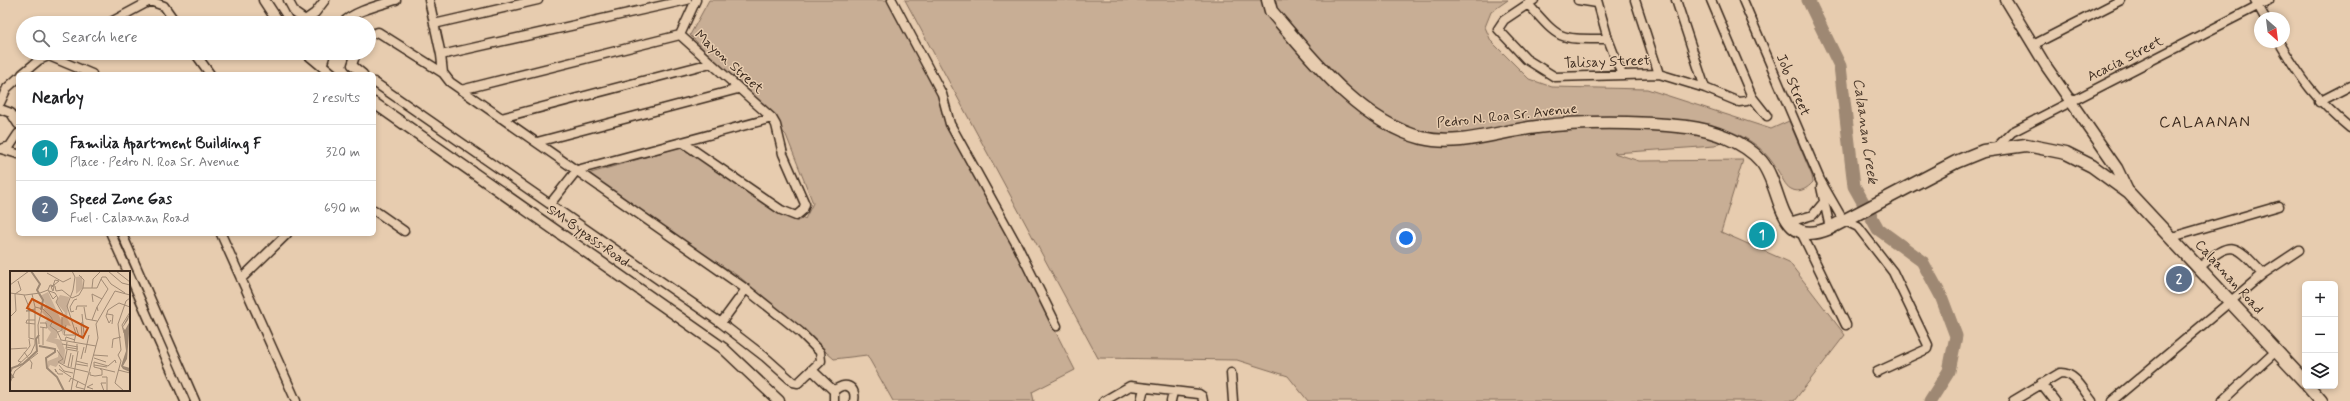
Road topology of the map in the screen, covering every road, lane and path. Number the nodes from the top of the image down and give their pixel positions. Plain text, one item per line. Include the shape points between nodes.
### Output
1 (264, 0) edge
2 (288, 0) edge
3 (325, 0) edge
4 (396, 0) edge
5 (429, 0) edge
6 (538, 0) edge
7 (687, 0) edge
8 (696, 0) edge
9 (892, 0) edge
10 (1268, 0) edge
11 (1578, 0) edge
12 (1635, 0) edge
13 (1676, 0) edge
14 (1710, 0) edge
15 (1743, 0) edge
16 (2006, 0) edge
17 (2121, 0) edge
18 (2269, 0) edge
19 (1531, 2) edge
20 (1597, 2) edge
21 (2256, 3) edge
22 (2261, 12) edge
23 (121, 16) edge
24 (171, 16) edge
25 (274, 16) edge
26 (300, 16) edge
27 (311, 16) edge
28 (350, 16) edge
29 (434, 24) junction
30 (376, 33) edge
31 (680, 35) junction
32 (1608, 39) junction
33 (2033, 45) junction
34 (2283, 48) edge
35 (441, 55) junction
36 (43, 60) edge
37 (64, 60) edge
38 (200, 60) edge
39 (315, 60) edge
40 (324, 60) edge
41 (354, 60) edge
42 (711, 63) junction
43 (322, 66) junction
44 (25, 72) edge
45 (88, 72) edge
46 (209, 72) edge
47 (330, 72) edge
48 (361, 72) edge
49 (443, 73) junction
50 (1659, 74) junction
51 (1622, 75) junction
52 (16, 80) edge
53 (376, 83) edge
54 (2350, 86) edge
55 (1705, 88) junction
56 (738, 89) junction
57 (461, 90) junction
58 (1752, 97) junction
59 (2072, 101) junction
60 (0, 102) edge
61 (2319, 102) junction
62 (376, 104) edge
63 (0, 109) edge
64 (1767, 116) dead end
65 (501, 118) junction
66 (772, 118) junction
67 (16, 121) edge
68 (2350, 128) edge
69 (16, 139) edge
70 (537, 142) junction
71 (682, 142) junction
72 (1996, 148) junction
73 (1, 149) edge
74 (16, 153) edge
75 (577, 170) junction
76 (1820, 180) junction
77 (2129, 193) junction
78 (1824, 202) junction
79 (550, 204) junction
80 (2279, 206) dead end
81 (376, 211) edge
82 (1848, 218) junction
83 (1789, 222) junction
84 (1830, 228) junction
85 (404, 231) dead end
86 (1801, 232) junction
87 (112, 236) edge
88 (123, 236) edge
89 (222, 236) edge
90 (285, 236) edge
91 (2172, 237) junction
92 (2298, 250) dead end
93 (2200, 267) junction
94 (128, 271) edge
95 (2263, 274) junction
96 (130, 275) edge
97 (241, 280) junction
98 (746, 289) junction
99 (2231, 302) junction
100 (721, 323) junction
101 (1846, 325) dead end
102 (1057, 326) dead end
103 (2276, 351) junction
104 (812, 370) junction
105 (1877, 372) dead end
106 (1231, 373) dead end
107 (2302, 379) edge
108 (2041, 383) junction
109 (1144, 388) junction
110 (2311, 389) edge
111 (834, 391) junction
112 (1173, 392) junction
113 (185, 401) edge
114 (195, 401) edge
115 (296, 401) edge
116 (779, 401) edge
117 (834, 401) edge
118 (854, 401) edge
119 (1105, 401) edge
120 (1141, 401) edge
121 (1171, 401) edge
122 (1203, 401) edge
123 (1233, 401) edge
124 (2013, 401) edge
125 (2055, 401) edge
126 (2092, 401) edge
127 (2112, 401) edge
128 (2222, 401) edge
129 (2321, 401) edge

1 - 25 street
2 - 26 street
3 - 27 street
4 - 28 street
5 - 29 street
6 - 29 street
7 - 35 street
8 - 31 street, Mayon Street
9 - 102 street via 942,94 950,124 1021,253
10 - 83 main road, Pedro N. Roa Sr. Avenue via 1271,11 1322,70 1358,103 1409,133 1435,140 1456,140 1537,127 1582,123 1646,124 1688,127 1712,132 1747,148 1762,162
11 - 20 street
12 - 50 street
13 - 55 street
14 - 58 street
15 - 76 street, Job Street
16 - 33 street
17 - 33 street
18 - 21 street, Acacia Street
19 - 32 street via 1551,30 1562,38
19 - 51 street, Talisay Street via 1504,20 1498,28 1526,59 1555,76
20 - 32 street
21 - 22 street
21 - 59 street, Acacia Street
23 - 24 street via 150,0 164,6
29 - 35 street
30 - 49 street
31 - 42 street, Mayon Street
31 - 57 street
32 - 51 street
33 - 59 street
34 - 61 street
35 - 49 street
36 - 44 street
37 - 45 street
38 - 46 street
39 - 43 street
40 - 43 street
41 - 48 street via 352,65
42 - 56 street, Mayon Street
42 - 65 street
43 - 47 street
49 - 57 street
50 - 51 street, Talisay Street
50 - 55 street, Talisay Street
52 - 60 street
53 - 79 street
54 - 61 street
55 - 58 street, Talisay Street via 1739,102
56 - 66 street, Mayon Street
56 - 70 street
57 - 65 street
58 - 64 street
59 - 72 street, Acacia Street via 2012,132
59 - 77 street via 2117,168
61 - 68 street
62 - 116 street, SM Bypass Road via 723,348
63 - 67 street via 11,114
65 - 70 street
66 - 71 street
66 - 71 street via 783,154 805,204 804,210 796,216 758,196
69 - 73 street via 10,146
70 - 75 street
71 - 75 street
72 - 77 main road via 2026,145 2066,153 2092,166
72 - 82 main road via 1956,162
73 - 74 street
75 - 79 street
75 - 98 street
76 - 78 street, Job Street
76 - 82 street, Job Street
77 - 91 main road, Calaanan Road
78 - 83 street via 1813,215
78 - 84 street, Job Street
79 - 100 street
80 - 91 street
81 - 85 street
82 - 84 main road
82 - 105 street via 1893,272 1928,344 1927,349
83 - 86 main road, Pedro N. Roa Sr. Avenue
84 - 86 main road via 1812,233
86 - 101 street
87 - 94 street
88 - 114 street
89 - 97 street
90 - 97 street
91 - 93 main road, Calaanan Road
92 - 95 street
93 - 95 street via 2221,249 2229,248 2243,252
93 - 99 main road, Calaanan Road
95 - 99 street
96 - 113 street
97 - 115 street
98 - 100 street
98 - 104 street via 800,332 820,352 821,361
99 - 103 main road, Calaanan Road
99 - 127 street
100 - 104 street via 796,384
103 - 107 main road, Calaanan Road
103 - 128 street
104 - 111 street
106 - 123 street
108 - 124 street
108 - 125 street
108 - 126 street via 2060,373 2068,374
109 - 112 street
109 - 119 street via 1130,386
109 - 120 street
110 - 129 main road
111 - 117 street
111 - 118 street via 839,386 846,385 852,388 856,395
112 - 121 street
112 - 122 street via 1199,394

